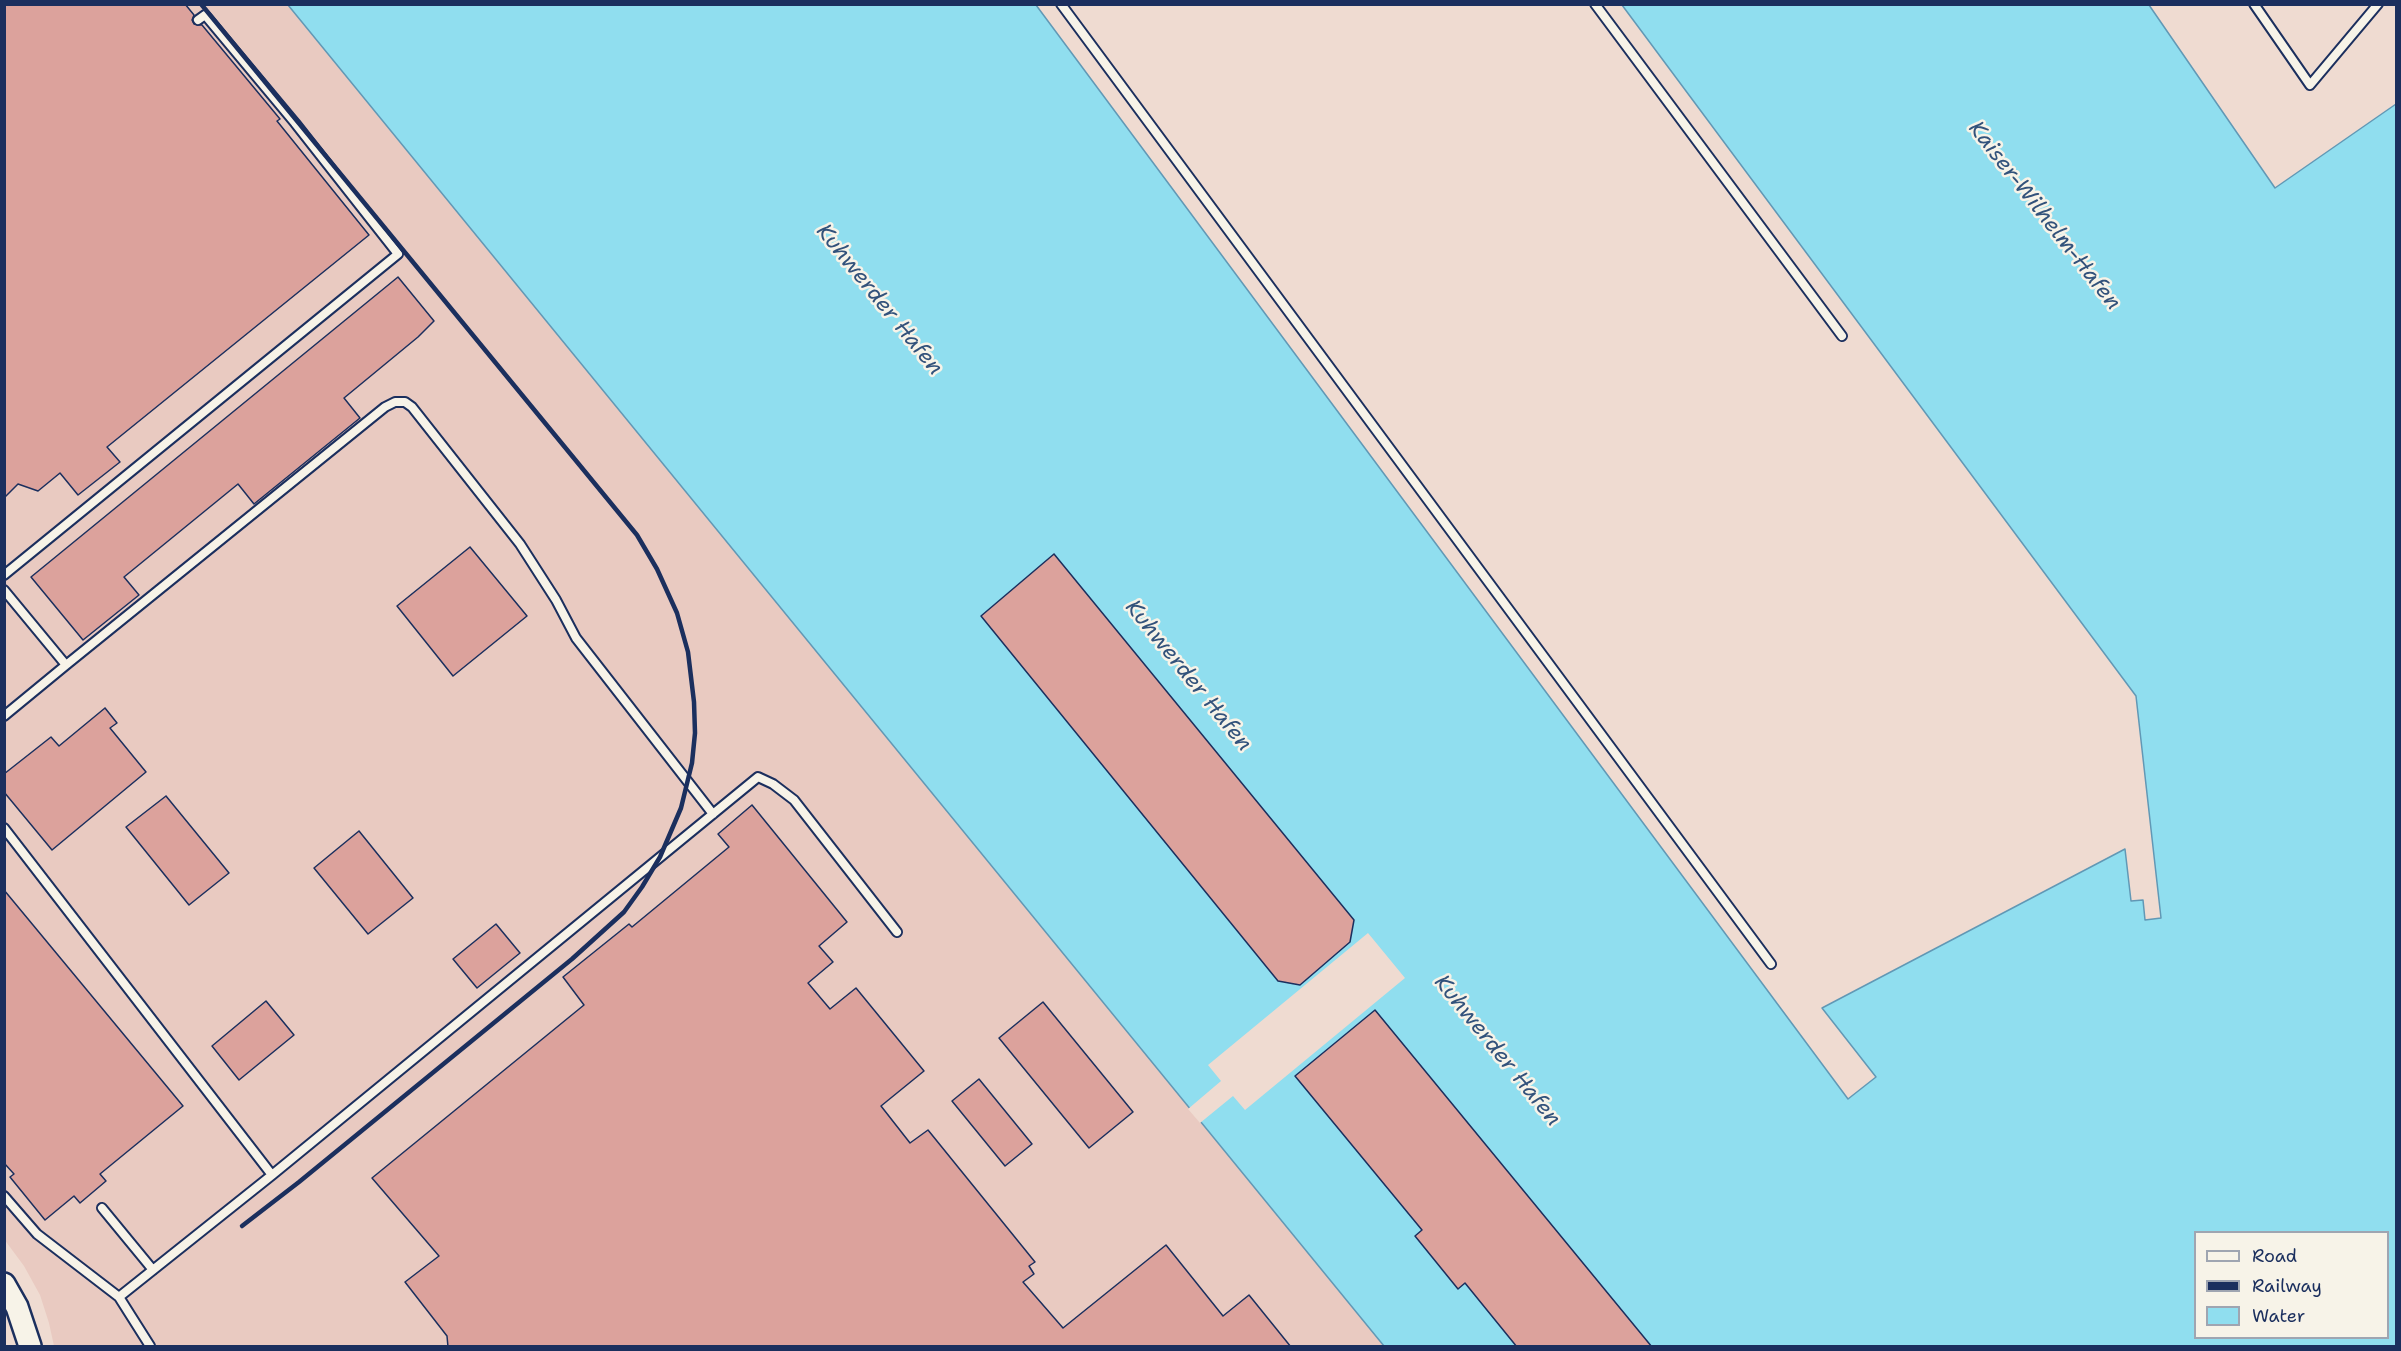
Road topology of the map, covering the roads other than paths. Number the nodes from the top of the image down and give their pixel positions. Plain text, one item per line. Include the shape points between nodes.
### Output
1 (1061, 4) edge
2 (1595, 4) edge
3 (2254, 4) edge
4 (2378, 4) edge
5 (198, 21) dead end
6 (1842, 336) dead end
7 (4, 575) edge
8 (4, 590) edge
9 (66, 665) junction
10 (4, 716) edge
11 (713, 814) junction
12 (4, 828) edge
13 (897, 932) dead end
14 (1771, 964) dead end
15 (272, 1175) junction
16 (4, 1196) edge
17 (102, 1209) dead end
18 (153, 1270) junction
19 (4, 1284) edge
20 (119, 1297) junction
21 (30, 1347) edge
22 (150, 1347) edge

1 - 14 lane
2 - 6 lane
3 - 4 lane via 2310,84
5 - 7 lane via 205,15 398,254
8 - 9 lane
9 - 10 lane
9 - 11 lane via 386,407 405,402 520,544 576,638
11 - 13 lane via 758,777 773,784 794,800
11 - 15 lane
12 - 15 lane
15 - 18 lane
16 - 20 lane via 37,1234
17 - 18 lane
18 - 20 lane
19 - 21 street
20 - 22 lane

